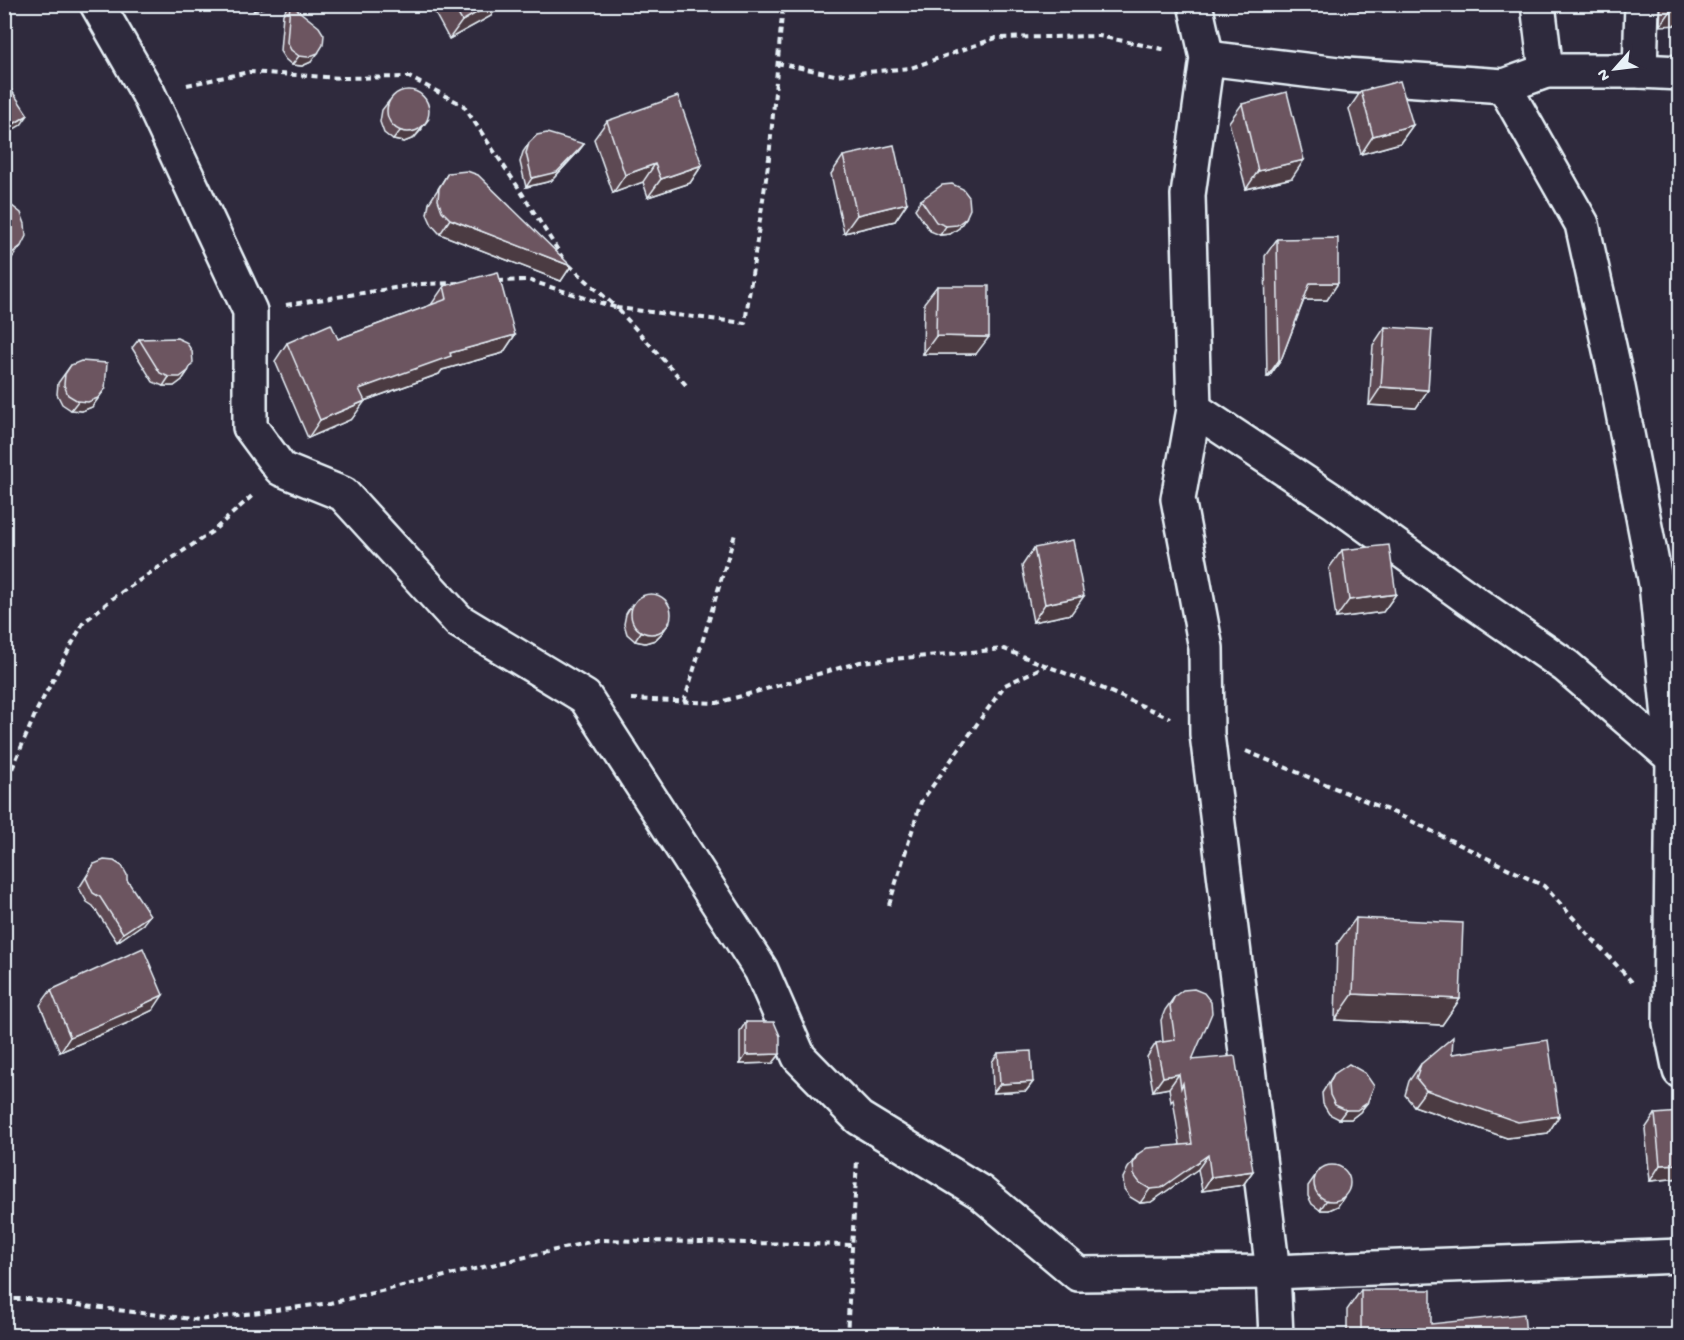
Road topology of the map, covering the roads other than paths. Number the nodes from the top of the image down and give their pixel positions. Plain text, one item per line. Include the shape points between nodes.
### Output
1 (97, 4) edge
2 (1195, 4) edge
3 (1538, 4) edge
4 (1641, 4) edge
5 (1208, 58) junction
6 (1546, 71) junction
7 (1640, 71) junction
8 (1680, 73) edge
9 (1504, 86) junction
10 (1194, 409) junction
11 (1673, 758) junction
12 (1680, 1071) edge
13 (1680, 1256) edge
14 (1273, 1272) junction
15 (1276, 1335) edge

1 - 14 street via 148,93 250,311 250,427 281,469 343,495 459,621 585,697 761,970 799,1057 859,1118 980,1192 1078,1274
2 - 5 street
3 - 6 street
4 - 7 street
5 - 9 street via 1346,75
5 - 10 street via 1188,195
6 - 7 street
6 - 9 street
7 - 8 street
9 - 11 street via 1582,224 1656,584
10 - 11 street via 1336,502 1566,666
10 - 14 street via 1178,499 1206,648 1207,734
11 - 12 street via 1670,1023
13 - 14 street
14 - 15 street

